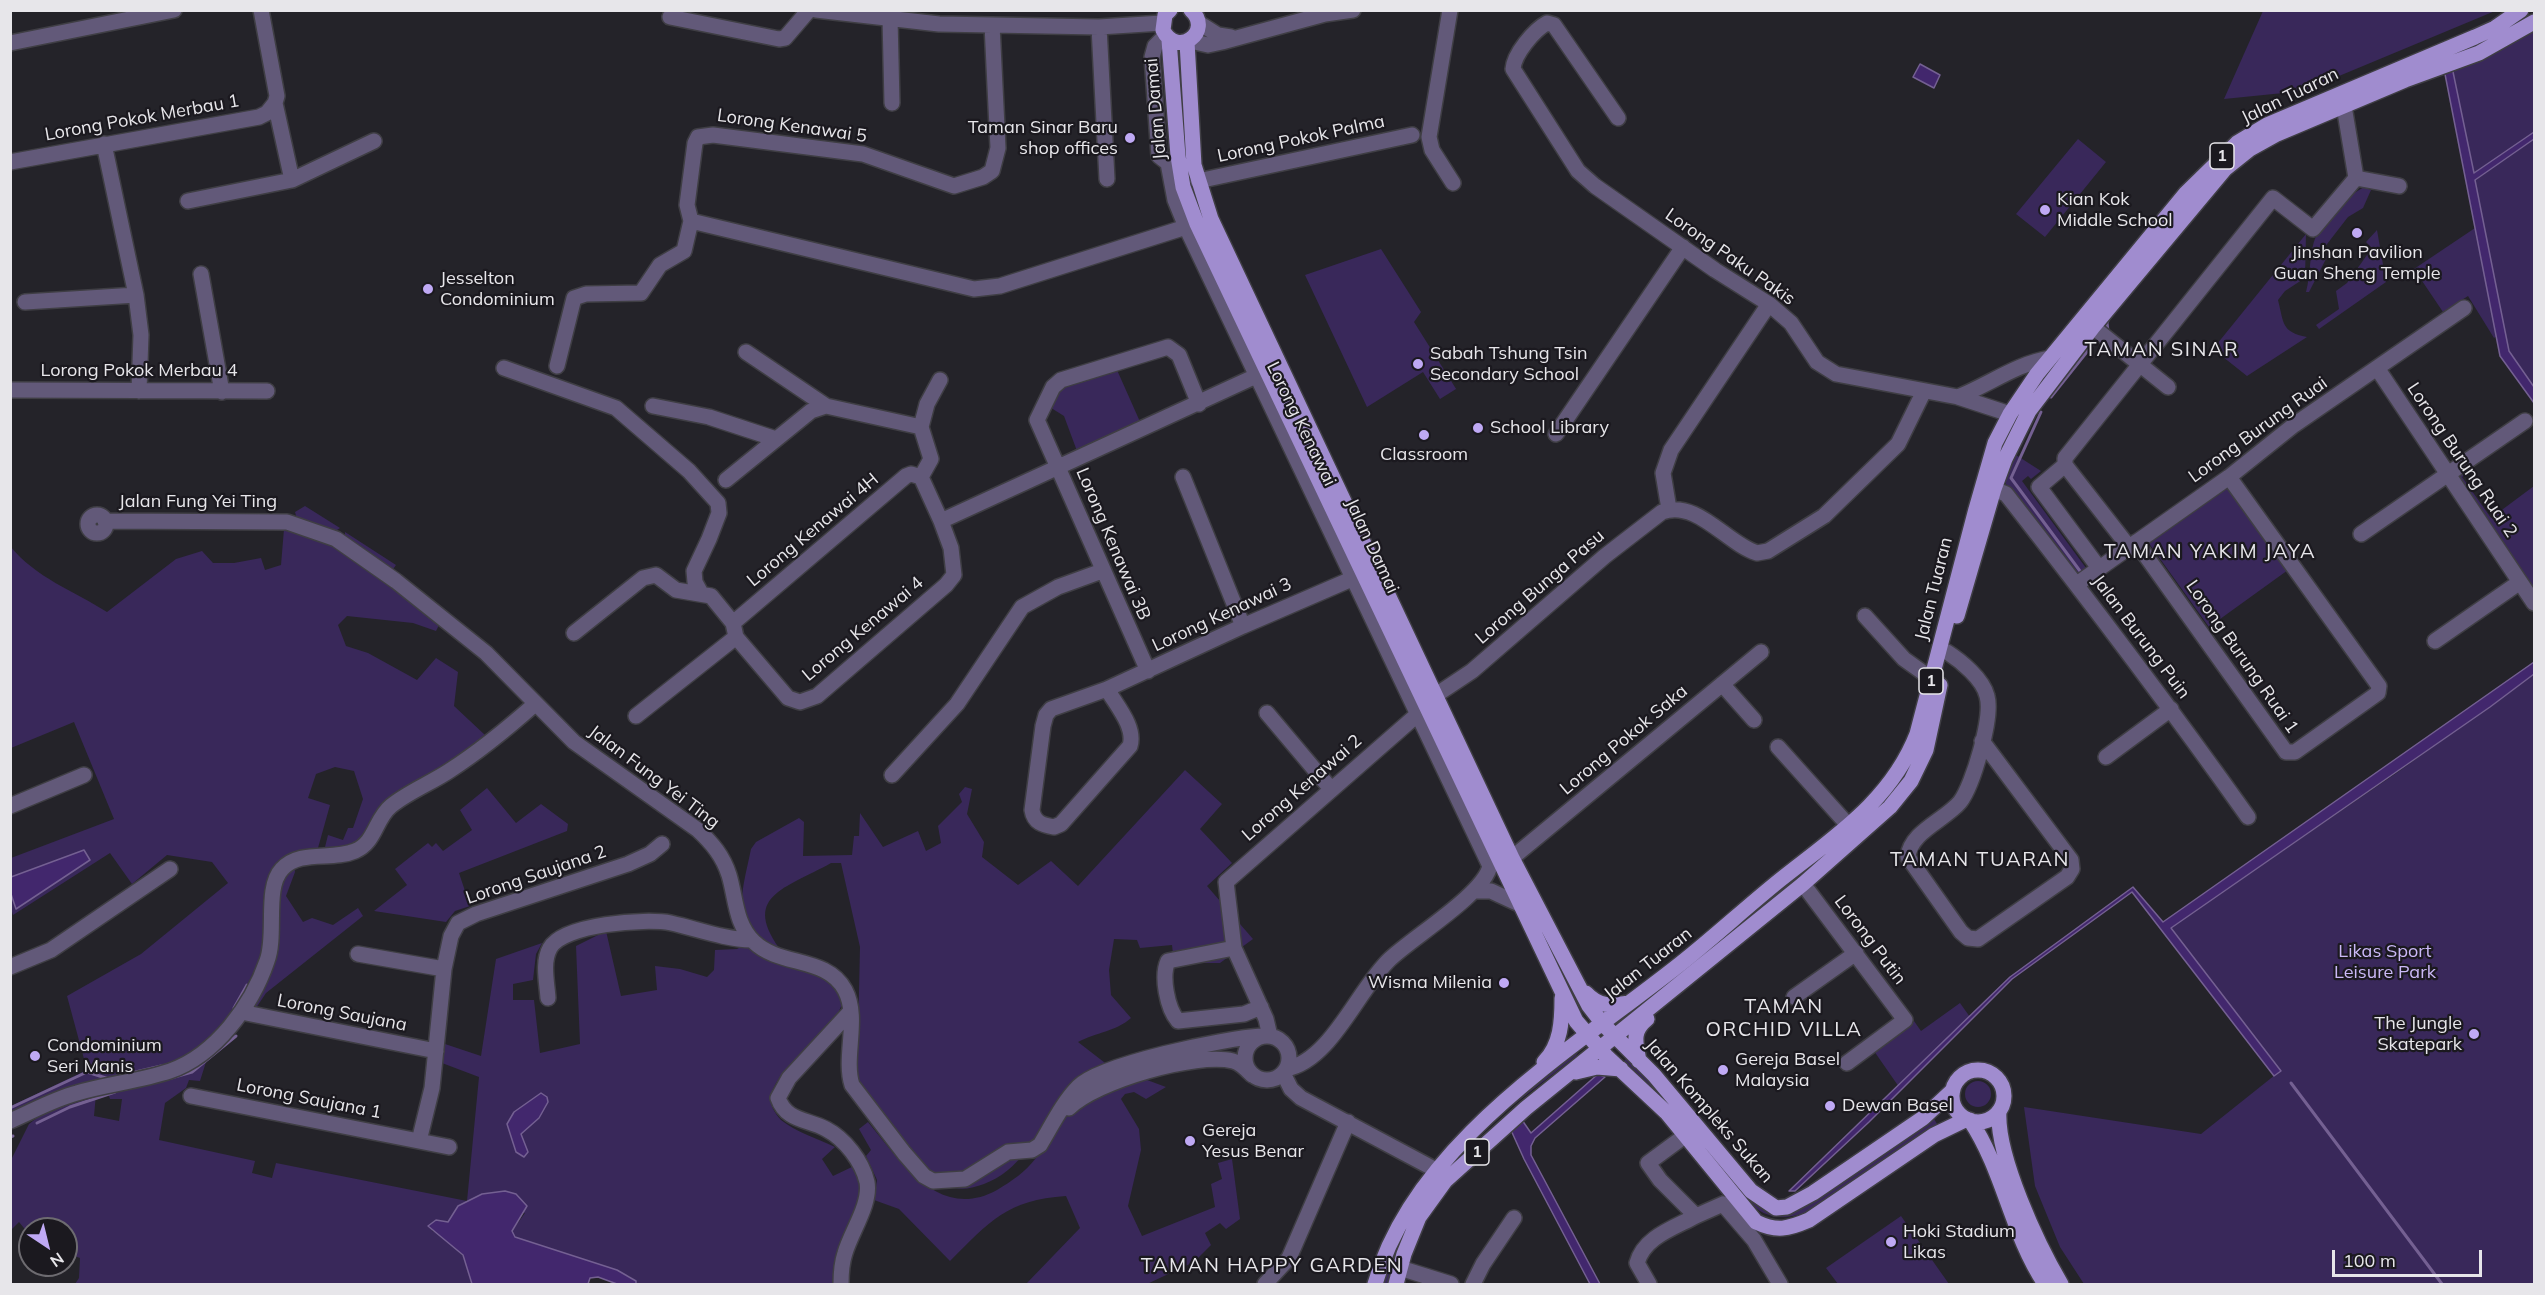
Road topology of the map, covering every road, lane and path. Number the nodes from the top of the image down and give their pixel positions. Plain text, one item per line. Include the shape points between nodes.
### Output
1 (174, 10) edge
2 (261, 10) edge
3 (809, 10) edge
4 (816, 10) edge
5 (1353, 10) edge
6 (1450, 10) edge
7 (2521, 10) edge
8 (1325, 12) edge
9 (670, 16) dead end
10 (1195, 17) edge
11 (890, 18) junction
12 (2535, 22) edge
13 (992, 25) junction
14 (1099, 27) junction
15 (1167, 28) edge
16 (1233, 37) junction
17 (1189, 42) junction
18 (10, 43) edge
19 (275, 103) junction
20 (892, 103) dead end
21 (2344, 106) junction
22 (1618, 118) dead end
23 (1412, 135) dead end
24 (374, 141) dead end
25 (104, 144) junction
26 (1173, 159) junction
27 (10, 162) edge
28 (2356, 178) junction
29 (1107, 179) dead end
30 (292, 180) junction
31 (1198, 181) junction
32 (1453, 183) dead end
33 (2399, 186) dead end
34 (188, 201) dead end
35 (691, 221) junction
36 (1186, 228) junction
37 (1683, 247) junction
38 (201, 274) dead end
39 (136, 294) junction
40 (25, 302) dead end
41 (1768, 304) junction
42 (2464, 308) dead end
43 (2093, 327) junction
44 (746, 352) dead end
45 (2073, 352) junction
46 (2050, 358) junction
47 (557, 366) dead end
48 (2141, 366) junction
49 (504, 368) dead end
50 (2377, 368) junction
51 (1256, 376) junction
52 (1995, 378) junction
53 (940, 380) dead end
54 (2168, 387) dead end
55 (10, 390) edge
56 (138, 391) junction
57 (267, 391) dead end
58 (1924, 391) junction
59 (222, 392) junction
60 (1958, 397) junction
61 (1199, 404) junction
62 (653, 406) dead end
63 (826, 406) junction
64 (1993, 408) junction
65 (2010, 414) junction
66 (2524, 421) dead end
67 (921, 427) junction
68 (1556, 434) dead end
69 (776, 439) junction
70 (2065, 465) junction
71 (1058, 466) junction
72 (2449, 475) junction
73 (921, 477) junction
74 (1183, 477) dead end
75 (2229, 477) junction
76 (726, 480) dead end
77 (1994, 489) junction
78 (1670, 509) junction
79 (105, 521) dead end
80 (941, 521) junction
81 (2361, 534) dead end
82 (2133, 544) junction
83 (2099, 568) junction
84 (1102, 571) junction
85 (1354, 578) junction
86 (2520, 582) junction
87 (2077, 584) junction
88 (701, 593) junction
89 (2534, 600) edge
90 (1865, 616) dead end
91 (1243, 626) junction
92 (734, 630) junction
93 (574, 633) dead end
94 (2435, 641) dead end
95 (1761, 652) dead end
96 (1947, 652) junction
97 (1148, 671) junction
98 (1932, 679) junction
99 (1722, 684) junction
100 (1107, 689) junction
101 (1437, 696) junction
102 (535, 704) junction
103 (2171, 709) junction
104 (1267, 713) dead end
105 (1418, 714) junction
106 (636, 716) dead end
107 (1754, 720) dead end
108 (1982, 741) junction
109 (1778, 747) dead end
110 (2106, 757) dead end
111 (84, 775) dead end
112 (892, 775) dead end
113 (1331, 789) junction
114 (10, 806) edge
115 (2248, 817) dead end
116 (1848, 825) junction
117 (663, 843) dead end
118 (1512, 858) junction
119 (170, 869) dead end
120 (1803, 884) junction
121 (1475, 891) junction
122 (1519, 904) junction
123 (752, 940) junction
124 (1234, 948) junction
125 (1856, 953) junction
126 (358, 954) dead end
127 (10, 967) edge
128 (444, 969) junction
129 (1686, 979) junction
130 (1578, 984) junction
131 (1561, 991) junction
132 (1794, 997) dead end
133 (548, 998) dead end
134 (1629, 1003) junction
135 (1261, 1007) junction
136 (241, 1011) junction
137 (849, 1013) junction
138 (1603, 1024) junction
139 (1587, 1035) junction
140 (1266, 1036) junction
141 (1615, 1037) junction
142 (1599, 1049) junction
143 (436, 1051) junction
144 (1640, 1061) junction
145 (1846, 1063) dead end
146 (1621, 1069) junction
147 (1284, 1071) junction
148 (1252, 1075) junction
149 (1104, 1079) junction
150 (1563, 1080) junction
151 (1953, 1090) junction
152 (1515, 1093) junction
153 (191, 1096) dead end
154 (1999, 1111) junction
155 (1969, 1120) junction
156 (10, 1121) edge
157 (1348, 1122) junction
158 (1686, 1135) junction
159 (419, 1141) junction
160 (449, 1147) dead end
161 (1436, 1170) junction
162 (1696, 1216) junction
163 (1419, 1217) junction
164 (1514, 1218) dead end
165 (1400, 1268) junction
166 (841, 1284) edge
167 (1265, 1284) edge
168 (1375, 1284) edge
169 (1396, 1284) edge
170 (1451, 1284) edge
171 (1473, 1284) edge
172 (1648, 1284) edge
173 (1780, 1284) edge
174 (2044, 1284) edge
175 (2061, 1284) edge

1 - 18 street
2 - 19 street via 277,96
3 - 9 street via 785,38 779,39
4 - 11 street
5 - 8 street
6 - 32 street via 1429,137 1432,150
7 - 46 main road, Jalan Tuaran / 1 via 2495,28 2291,113 2237,143 2186,193
8 - 16 street
10 - 16 street via 1218,35
10 - 17 main road via 1198,30
11 - 13 street
11 - 20 street
12 - 21 main road, Jalan Tuaran / 1 via 2479,53
13 - 14 street
13 - 35 street, Lorong Kenawai 5 via 998,148 992,171 983,177 954,186 863,154 705,134 694,143 687,205
14 - 15 street
14 - 29 street
15 - 17 main road via 1178,44
15 - 26 main road, Jalan Damai
16 - 17 street via 1208,45
17 - 31 main road, Jalan Damai
19 - 25 street, Lorong Pokok Merbau 1 via 259,117
19 - 30 street
21 - 28 street
21 - 43 main road, Jalan Tuaran / 1 via 2277,134 2250,149 2225,170
22 - 37 street, Lorong Paku Pakis via 1554,25 1540,27 1514,61 1514,69 1578,171
23 - 31 street, Lorong Pokok Palma
24 - 30 street
25 - 27 street, Lorong Pokok Merbau 1
25 - 39 street
26 - 36 street, Lorong Kenawai via 1173,192
26 - 122 main road, Jalan Damai via 1197,224
28 - 33 street
28 - 48 street via 2313,229 2273,198
30 - 34 street
31 - 101 main road, Jalan Damai via 1215,229
35 - 36 street via 974,289 1000,286
35 - 47 street, Lorong Kenawai 5 via 684,251 660,265 641,293 586,294 574,298
36 - 51 street, Lorong Kenawai
37 - 41 street, Lorong Paku Pakis
37 - 68 street
38 - 59 street
39 - 40 street
39 - 56 street via 141,335
41 - 58 street, Lorong Paku Pakis via 1791,323 1817,362 1836,374
41 - 78 street via 1671,450 1663,473
42 - 50 street, Lorong Burung Ruai
43 - 45 main road, Jalan Tuaran / 1
43 - 48 street
44 - 63 street
45 - 65 main road via 2053,367
45 - 77 main road, Jalan Tuaran / 1 via 2029,411
46 - 52 street via 2029,362
46 - 65 main road, Jalan Tuaran / 1
48 - 54 street
48 - 70 street via 2065,458
49 - 88 street via 616,408 689,471 718,503 716,522 694,571
50 - 72 street, Lorong Burung Ruai 2
50 - 75 street, Lorong Burung Ruai via 2294,425
51 - 61 street
51 - 85 street, Lorong Kenawai
52 - 60 street
52 - 64 street via 1983,396
53 - 67 street via 927,404
55 - 56 street, Lorong Pokok Merbau 4
56 - 59 street, Lorong Pokok Merbau 4
57 - 59 street, Lorong Pokok Merbau 4
58 - 60 street, Lorong Paku Pakis
58 - 78 street via 1898,444 1824,516 1768,551 1751,551 1689,512
60 - 64 street, Lorong Paku Pakis
61 - 71 street
61 - 71 street, Lorong Kenawai 3B via 1179,355 1168,347 1061,380 1053,387 1037,420
62 - 69 street via 709,417
63 - 67 street
63 - 69 street via 811,411
64 - 65 street, Lorong Paku Pakis
65 - 98 main road, Jalan Tuaran / 1 via 1995,443 1982,487
66 - 72 street
67 - 73 street via 930,454
69 - 76 street
70 - 82 street
70 - 83 street via 2039,487
71 - 80 street
71 - 84 street, Lorong Kenawai 3B
72 - 81 street
72 - 86 street, Lorong Burung Ruai 2
73 - 80 street, Lorong Kenawai 4
73 - 92 street, Lorong Kenawai 4H via 906,476
74 - 91 street
75 - 82 street, Lorong Burung Ruai
75 - 82 street, Lorong Burung Ruai 1 via 2379,686 2378,693 2295,752 2286,752
77 - 87 street, Jalan Burung Puin via 2006,494
77 - 96 main road, Jalan Tuaran / 1
78 - 101 street, Lorong Bunga Pasu via 1648,521 1472,671
79 - 102 street, Jalan Fung Yei Ting via 287,522 336,539 486,652
80 - 92 street, Lorong Kenawai 4 via 951,548 954,575 817,696 800,702 788,698
82 - 83 street, Lorong Burung Ruai
83 - 87 street, Lorong Burung Ruai
84 - 97 street, Lorong Kenawai 3B
84 - 112 street via 1058,587 1023,607 957,704
85 - 91 street, Lorong Kenawai 3
85 - 105 street, Lorong Kenawai
86 - 89 street, Lorong Burung Ruai 2
86 - 94 street
87 - 103 street, Jalan Burung Puin
88 - 92 street, Lorong Kenawai 4 via 711,596
88 - 93 street, Lorong Kenawai 4 via 676,590 650,574
90 - 98 street via 1904,659
91 - 97 street, Lorong Kenawai 3
92 - 106 street, Lorong Kenawai 4H
95 - 99 street, Lorong Pokok Saka
96 - 108 street via 1970,670 1988,696
96 - 120 main road, Jalan Tuaran / 1 via 1926,750 1911,781 1890,807
97 - 100 street, Lorong Kenawai 3
98 - 116 main road, Jalan Tuaran / 1 via 1908,756 1895,779
99 - 107 street
99 - 118 street, Lorong Pokok Saka
100 - 100 street, Lorong Kenawai 3 via 1062,704 1046,715 1032,810 1039,823 1054,828 1061,824 1130,746 1133,738 1129,726
101 - 118 main road, Jalan Damai
102 - 123 street, Jalan Fung Yei Ting via 574,742 709,840 729,874 738,916
102 - 136 street via 492,742 388,807 372,838 355,852 299,858 283,867 272,892 274,936 268,961
103 - 110 street
103 - 115 street, Jalan Burung Puin
104 - 113 street
105 - 113 street, Lorong Kenawai 2
105 - 121 street, Lorong Kenawai via 1490,866
108 - 108 street via 1961,800 1916,838 1909,846 1908,856 1961,932 1978,939 2067,877 2072,869 2071,860
109 - 116 street
111 - 114 street
113 - 124 street, Lorong Kenawai 2 via 1226,882
116 - 134 main road, Jalan Tuaran / 1
117 - 128 street, Lorong Saujana 2 via 628,864 458,923
118 - 130 main road, Jalan Damai
119 - 127 street via 51,950
120 - 125 street, Lorong Putin
120 - 129 main road, Jalan Tuaran / 1
121 - 122 street via 1491,891
121 - 147 street via 1390,959 1318,1053 1300,1067
122 - 131 main road, Jalan Damai
123 - 133 street via 671,923 633,920 582,930 550,947 546,960
123 - 137 street, Jalan Fung Yei Ting via 777,957 829,972 844,987
124 - 135 street
124 - 135 street via 1168,961 1164,970 1172,1014 1178,1021 1244,1014
125 - 132 street
125 - 145 street, Lorong Putin via 1905,1020
126 - 128 street
128 - 143 street, Lorong Saujana 2
129 - 141 main road, Jalan Tuaran / 1
129 - 144 main road via 1676,994 1636,1030
130 - 134 main road via 1594,1002 1606,1006
130 - 138 main road, Jalan Damai
131 - 139 main road, Jalan Damai
131 - 152 main road via 1563,1027 1550,1057
134 - 138 main road, Jalan Tuaran / 1
135 - 140 street
136 - 143 street, Lorong Saujana
136 - 156 street via 200,1056 186,1065 77,1093
137 - 149 street, Jalan Fung Yei Ting via 852,1085 904,1153 933,1181 965,1179 1008,1152 1032,1150 1074,1104
137 - 166 street via 789,1078 778,1098 792,1117 839,1138 854,1155 867,1184 864,1204 845,1253
138 - 139 main road, Jalan Tuaran / 1
138 - 141 main road, Jalan Damai
139 - 142 main road, Jalan Damai
139 - 152 main road, Jalan Tuaran / 1
140 - 147 street via 1277,1038 1287,1048
140 - 148 street via 1250,1043 1244,1056
140 - 149 street, Jalan Fung Yei Ting via 1206,1045
141 - 142 main road, Jalan Tuaran / 1
141 - 144 main road, Jalan Kompleks Sukan
142 - 146 main road, Jalan Kompleks Sukan
142 - 150 main road, Jalan Tuaran / 1
143 - 159 street, Lorong Saujana 2
144 - 151 main road, Jalan Kompleks Sukan via 1751,1191 1776,1208 1787,1208 1807,1197 1923,1118
146 - 150 main road via 1585,1068
146 - 158 main road, Jalan Kompleks Sukan
147 - 148 street via 1264,1080
147 - 157 street via 1291,1089 1301,1098
148 - 149 street, Jalan Fung Yei Ting via 1235,1061 1219,1059
150 - 163 main road, Jalan Tuaran / 1 via 1445,1181
151 - 154 main road via 1962,1076 1987,1071 2003,1089
151 - 155 main road via 1955,1107
152 - 161 main road, Jalan Tuaran / 1
153 - 159 street, Lorong Saujana 1
154 - 155 main road via 1989,1119
154 - 175 main road via 2003,1143 2024,1210
155 - 158 main road, Jalan Kompleks Sukan via 1934,1135 1809,1220 1780,1230 1756,1222
155 - 174 main road via 1989,1152 2025,1250
157 - 161 street
157 - 167 street via 1289,1258
158 - 162 street via 1648,1163
159 - 160 street, Lorong Saujana 1
161 - 163 main road via 1434,1185
161 - 168 main road, Jalan Tuaran / 1 via 1392,1237
162 - 172 street via 1651,1240 1639,1253 1637,1263
162 - 173 street via 1722,1204 1754,1240
163 - 165 main road, Jalan Tuaran / 1
164 - 171 street
165 - 169 main road, Jalan Tuaran / 1
165 - 170 street

